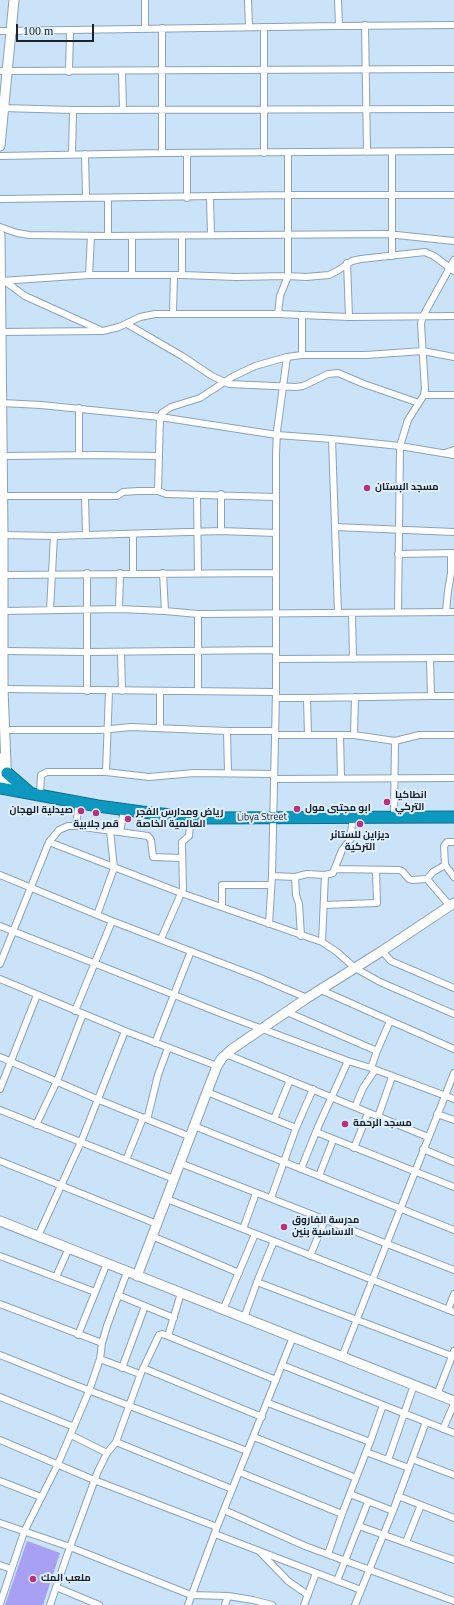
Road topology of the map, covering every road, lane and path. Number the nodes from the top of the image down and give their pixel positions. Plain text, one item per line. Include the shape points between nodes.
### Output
1 (14, 0) edge
2 (145, 0) edge
3 (248, 0) edge
4 (338, 0) edge
5 (365, 25) junction
6 (339, 26) junction
7 (454, 26) edge
8 (249, 27) junction
9 (264, 27) junction
10 (162, 28) junction
11 (145, 29) junction
12 (70, 30) junction
13 (0, 31) edge
14 (11, 31) junction
15 (366, 69) junction
16 (454, 69) edge
17 (162, 70) junction
18 (264, 70) junction
19 (4, 71) edge
20 (122, 71) junction
21 (69, 72) junction
22 (1, 108) edge
23 (367, 108) junction
24 (454, 108) edge
25 (264, 109) junction
26 (73, 110) junction
27 (123, 110) junction
28 (162, 110) junction
29 (0, 146) edge
30 (454, 151) edge
31 (367, 152) junction
32 (392, 152) junction
33 (162, 153) junction
34 (187, 153) junction
35 (264, 153) junction
36 (288, 153) junction
37 (72, 154) junction
38 (85, 154) junction
39 (0, 156) edge
40 (288, 195) junction
41 (392, 195) junction
42 (454, 195) edge
43 (210, 197) junction
44 (86, 198) junction
45 (108, 198) junction
46 (187, 198) junction
47 (0, 199) edge
48 (0, 227) edge
49 (392, 234) junction
50 (0, 235) edge
51 (211, 235) junction
52 (289, 235) junction
53 (91, 236) junction
54 (108, 236) junction
55 (132, 236) junction
56 (182, 236) junction
57 (454, 241) edge
58 (0, 246) edge
59 (392, 256) junction
60 (454, 260) edge
61 (347, 264) junction
62 (452, 270) edge
63 (89, 275) junction
64 (132, 275) junction
65 (174, 275) junction
66 (182, 275) junction
67 (288, 276) junction
68 (2, 285) edge
69 (173, 313) junction
70 (278, 314) junction
71 (302, 316) junction
72 (423, 316) junction
73 (454, 316) edge
74 (349, 317) junction
75 (126, 324) junction
76 (103, 331) junction
77 (1, 332) edge
78 (423, 351) junction
79 (302, 355) junction
80 (454, 357) edge
81 (287, 358) junction
82 (224, 382) junction
83 (282, 386) junction
84 (424, 395) junction
85 (454, 395) edge
86 (2, 403) junction
87 (419, 404) junction
88 (79, 408) junction
89 (160, 417) junction
90 (277, 435) junction
91 (332, 439) junction
92 (400, 446) junction
93 (454, 450) edge
94 (445, 453) junction
95 (78, 455) junction
96 (454, 455) edge
97 (3, 456) junction
98 (158, 456) junction
99 (158, 491) junction
100 (197, 494) junction
101 (221, 494) junction
102 (3, 496) junction
103 (85, 496) junction
104 (276, 497) junction
105 (336, 527) junction
106 (398, 529) junction
107 (221, 531) junction
108 (198, 532) junction
109 (454, 532) edge
110 (276, 533) junction
111 (133, 534) junction
112 (3, 535) junction
113 (86, 535) junction
114 (54, 536) junction
115 (398, 554) junction
116 (453, 554) edge
117 (87, 573) junction
118 (120, 573) junction
119 (133, 573) junction
120 (163, 573) junction
121 (198, 573) junction
122 (276, 573) junction
123 (52, 574) junction
124 (3, 575) junction
125 (119, 609) junction
126 (50, 610) junction
127 (88, 610) junction
128 (4, 611) junction
129 (165, 611) junction
130 (398, 612) junction
131 (446, 612) junction
132 (454, 612) edge
133 (276, 613) junction
134 (338, 613) junction
135 (352, 613) junction
136 (198, 614) junction
137 (276, 650) junction
138 (4, 651) junction
139 (197, 651) junction
140 (86, 652) junction
141 (121, 652) junction
142 (454, 658) edge
143 (276, 659) junction
144 (353, 659) junction
145 (430, 659) junction
146 (3, 690) junction
147 (87, 691) junction
148 (109, 691) junction
149 (122, 691) junction
150 (160, 691) junction
151 (198, 691) junction
152 (276, 695) junction
153 (430, 696) junction
154 (454, 696) edge
155 (355, 697) junction
156 (307, 698) junction
157 (160, 728) junction
158 (4, 730) junction
159 (108, 730) junction
160 (226, 731) junction
161 (275, 733) junction
162 (454, 734) edge
163 (308, 735) junction
164 (340, 735) junction
165 (354, 735) junction
166 (395, 741) junction
167 (106, 772) junction
168 (228, 772) junction
169 (274, 776) junction
170 (341, 778) junction
171 (394, 778) junction
172 (454, 778) edge
173 (2, 779) edge
174 (35, 794) junction
175 (79, 802) junction
176 (124, 810) junction
177 (394, 816) junction
178 (191, 817) junction
179 (273, 817) junction
180 (353, 817) junction
181 (454, 817) edge
182 (76, 826) junction
183 (110, 830) junction
184 (120, 832) junction
185 (49, 842) junction
186 (454, 842) edge
187 (182, 858) junction
188 (445, 865) junction
189 (114, 868) junction
190 (336, 869) junction
191 (376, 870) junction
192 (0, 875) edge
193 (325, 875) junction
194 (272, 876) junction
195 (295, 877) junction
196 (454, 877) edge
197 (427, 879) junction
198 (272, 885) junction
199 (32, 887) junction
200 (181, 893) junction
201 (452, 904) edge
202 (324, 905) junction
203 (222, 907) junction
204 (97, 914) junction
205 (112, 921) junction
206 (269, 924) junction
207 (0, 926) edge
208 (13, 931) junction
209 (301, 936) junction
210 (161, 939) junction
211 (322, 942) junction
212 (382, 951) junction
213 (191, 952) junction
214 (94, 963) junction
215 (0, 964) edge
216 (355, 968) junction
217 (0, 979) edge
218 (454, 988) edge
219 (321, 990) junction
220 (37, 995) junction
221 (174, 995) junction
222 (307, 998) junction
223 (75, 1011) junction
224 (287, 1012) junction
225 (83, 1014) junction
226 (454, 1014) edge
227 (390, 1021) junction
228 (263, 1028) junction
229 (125, 1031) junction
230 (155, 1043) junction
231 (168, 1048) junction
232 (454, 1049) edge
233 (377, 1051) junction
234 (226, 1054) junction
235 (0, 1057) edge
236 (11, 1061) junction
237 (348, 1061) junction
238 (217, 1066) junction
239 (373, 1069) junction
240 (454, 1073) edge
241 (392, 1077) junction
242 (290, 1080) junction
243 (57, 1081) junction
244 (0, 1089) edge
245 (313, 1089) junction
246 (207, 1092) junction
247 (445, 1096) junction
248 (331, 1098) junction
249 (454, 1099) edge
250 (99, 1100) junction
251 (355, 1107) junction
252 (0, 1110) edge
253 (368, 1113) junction
254 (437, 1114) junction
255 (378, 1116) junction
256 (143, 1118) junction
257 (274, 1119) junction
258 (454, 1120) edge
259 (36, 1125) junction
260 (194, 1126) junction
261 (296, 1128) junction
262 (316, 1132) junction
263 (428, 1136) junction
264 (190, 1137) junction
265 (333, 1140) junction
266 (81, 1142) junction
267 (354, 1148) junction
268 (423, 1149) junction
269 (126, 1160) junction
270 (284, 1162) junction
271 (454, 1162) edge
272 (0, 1163) edge
273 (180, 1163) junction
274 (301, 1169) junction
275 (416, 1171) junction
276 (319, 1176) junction
277 (174, 1179) junction
278 (61, 1186) junction
279 (454, 1187) edge
280 (256, 1193) junction
281 (271, 1198) junction
282 (167, 1199) junction
283 (401, 1209) junction
284 (325, 1220) junction
285 (0, 1221) edge
286 (157, 1224) junction
287 (243, 1229) junction
288 (454, 1230) edge
289 (255, 1234) junction
290 (38, 1236) junction
291 (152, 1236) junction
292 (274, 1241) junction
293 (386, 1244) junction
294 (69, 1248) junction
295 (0, 1256) edge
296 (310, 1256) junction
297 (107, 1264) junction
298 (454, 1270) edge
299 (127, 1272) junction
300 (239, 1273) junction
301 (137, 1276) junction
302 (56, 1277) junction
303 (372, 1280) junction
304 (257, 1282) junction
305 (95, 1292) junction
306 (181, 1293) junction
307 (454, 1294) edge
308 (118, 1295) junction
309 (0, 1304) edge
310 (145, 1306) junction
311 (223, 1310) junction
312 (451, 1311) edge
313 (174, 1318) junction
314 (244, 1318) junction
315 (357, 1319) junction
316 (78, 1335) junction
317 (168, 1336) junction
318 (294, 1337) junction
319 (102, 1343) junction
320 (453, 1354) edge
321 (0, 1355) edge
322 (342, 1357) junction
323 (100, 1359) junction
324 (282, 1364) junction
325 (122, 1368) junction
326 (143, 1368) junction
327 (140, 1374) junction
328 (276, 1380) junction
329 (414, 1385) junction
330 (89, 1391) junction
331 (437, 1395) junction
332 (0, 1397) edge
333 (268, 1403) junction
334 (454, 1403) edge
335 (384, 1405) junction
336 (128, 1406) junction
337 (405, 1414) junction
338 (262, 1417) junction
339 (426, 1422) junction
340 (74, 1427) junction
341 (443, 1429) junction
342 (454, 1433) edge
343 (70, 1435) junction
344 (254, 1436) junction
345 (0, 1440) edge
346 (116, 1442) junction
347 (370, 1442) junction
348 (247, 1451) junction
349 (366, 1452) junction
350 (107, 1453) junction
351 (412, 1459) junction
352 (388, 1460) junction
353 (58, 1464) junction
354 (409, 1468) junction
355 (239, 1472) junction
356 (454, 1475) edge
357 (356, 1478) junction
358 (94, 1480) junction
359 (0, 1481) edge
360 (232, 1489) junction
361 (350, 1494) junction
362 (398, 1496) junction
363 (41, 1497) junction
364 (368, 1502) junction
365 (421, 1505) junction
366 (224, 1510) junction
367 (393, 1511) junction
368 (342, 1514) junction
369 (454, 1518) edge
370 (0, 1523) edge
371 (359, 1526) junction
372 (217, 1527) junction
373 (24, 1532) junction
374 (214, 1534) junction
375 (383, 1534) junction
376 (406, 1542) junction
377 (70, 1547) junction
378 (258, 1551) junction
379 (328, 1554) junction
380 (345, 1560) junction
381 (454, 1560) edge
382 (0, 1565) edge
383 (11, 1569) junction
384 (369, 1570) junction
385 (316, 1573) junction
386 (337, 1581) junction
387 (56, 1587) junction
388 (361, 1590) junction
389 (191, 1595) junction
390 (308, 1595) junction
391 (228, 1596) junction
392 (454, 1601) edge
393 (252, 1602) edge
394 (0, 1604) edge
395 (50, 1605) edge
396 (99, 1605) edge
397 (188, 1605) edge
398 (225, 1605) edge
399 (272, 1605) edge
400 (304, 1605) edge
401 (356, 1605) edge

1 - 14 street
2 - 11 street
3 - 8 street
4 - 6 street
5 - 6 street
5 - 7 street
5 - 15 street
6 - 9 street
8 - 9 street
8 - 10 street
9 - 18 street
10 - 11 street
10 - 17 street
11 - 12 street
12 - 14 street
12 - 21 street
13 - 14 street
14 - 19 street
15 - 16 street
15 - 18 street
15 - 23 street
17 - 18 street
17 - 20 street
17 - 28 street
18 - 25 street
19 - 21 street
19 - 22 street
20 - 21 street
20 - 27 street
22 - 26 street
22 - 29 street
23 - 24 street
23 - 25 street
23 - 31 street
25 - 28 street
25 - 35 street
26 - 27 street
26 - 37 street
27 - 28 street
28 - 33 street
30 - 32 street
31 - 32 street
31 - 36 street
32 - 41 street
33 - 34 street
33 - 38 street
34 - 35 street
34 - 46 street
35 - 36 street
36 - 40 street
37 - 38 street
37 - 39 street
38 - 44 street
40 - 41 street
40 - 43 street
40 - 52 street
41 - 42 street
41 - 49 street
43 - 46 street
43 - 51 street
44 - 45 street
44 - 47 street
45 - 46 street
45 - 54 street
48 - 53 street via 29,235
49 - 52 street
49 - 57 street
49 - 59 street
50 - 58 street
51 - 52 street
51 - 56 street
52 - 67 street
53 - 54 street
53 - 63 street
54 - 55 street
55 - 56 street
55 - 64 street
56 - 66 street
58 - 68 street
59 - 61 street via 356,260
59 - 62 street via 426,252
60 - 62 street
61 - 67 street via 329,275
61 - 74 street
62 - 72 street
63 - 64 street
63 - 68 street
64 - 65 street
65 - 66 street
65 - 69 street
66 - 67 street
67 - 70 street via 280,296
68 - 76 street
68 - 77 street
69 - 70 street
69 - 75 street via 140,317
70 - 71 street
71 - 74 street
71 - 79 street
72 - 73 street
72 - 74 street
72 - 78 street
75 - 76 street
75 - 82 street
76 - 77 street
77 - 86 street
78 - 79 street via 366,355
78 - 80 street
78 - 84 street via 426,389
79 - 81 street
81 - 82 street via 255,366
81 - 83 street
82 - 83 street via 238,385
82 - 89 street via 200,398 166,410
83 - 87 street via 303,386 325,375 338,373
83 - 90 street
84 - 85 street
84 - 87 street
86 - 88 street
86 - 97 street
87 - 92 street via 408,420
88 - 89 street
88 - 95 street
89 - 90 street
89 - 98 street
90 - 91 street
90 - 104 street
91 - 92 street
91 - 105 street
92 - 94 street
92 - 106 street
93 - 94 street
94 - 96 street
95 - 97 street
95 - 98 street
97 - 102 street
98 - 99 street
99 - 100 street via 164,494
99 - 103 street via 124,492 117,496
100 - 101 street
100 - 108 street
101 - 104 street
101 - 107 street
102 - 103 street
102 - 112 street
103 - 113 street
104 - 110 street
105 - 106 street
105 - 134 street
106 - 109 street
106 - 115 street
107 - 108 street
107 - 110 street
108 - 111 street
108 - 121 street
110 - 122 street
111 - 113 street
111 - 119 street
112 - 114 street
112 - 124 street
113 - 114 street
114 - 123 street
115 - 116 street
115 - 130 street
116 - 131 street
117 - 118 street
117 - 123 street
117 - 127 street
118 - 119 street
118 - 125 street
119 - 120 street
120 - 121 street
120 - 129 street
121 - 122 street
122 - 133 street
123 - 124 street
123 - 126 street
124 - 128 street
125 - 127 street
125 - 129 street
126 - 127 street
126 - 128 street
127 - 140 street
128 - 138 street
129 - 136 street
130 - 131 street
130 - 135 street
131 - 132 street
133 - 134 street
133 - 136 street
133 - 137 street
134 - 135 street
135 - 144 street
136 - 139 street
137 - 139 street
137 - 143 street
138 - 140 street
138 - 146 street
139 - 141 street
139 - 151 street
140 - 141 street
140 - 147 street
141 - 149 street
142 - 145 street
143 - 144 street
143 - 152 street
144 - 145 street
145 - 153 street
146 - 147 street
146 - 158 street
147 - 148 street
148 - 149 street
148 - 159 street
149 - 150 street
150 - 151 street
150 - 157 street
151 - 152 street
152 - 156 street
152 - 161 street
153 - 154 street
153 - 155 street
155 - 156 street
155 - 165 street
156 - 163 street
157 - 159 street via 132,727
157 - 160 street
158 - 159 street
158 - 173 street
159 - 167 street
160 - 161 street
160 - 168 street
161 - 163 street
161 - 169 street
162 - 166 street via 419,735
163 - 164 street
164 - 165 street
164 - 170 street
165 - 166 street
166 - 171 street
167 - 168 street via 149,776
167 - 174 street via 44,772
168 - 169 street
169 - 170 street
169 - 179 street
170 - 171 street
171 - 172 street
171 - 177 street
173 - 174 highway
173 - 174 highway, Libya Street
174 - 175 highway, Libya Street
175 - 176 highway, Libya Street
175 - 182 street
176 - 178 highway, Libya Street
176 - 184 street
177 - 180 highway, Libya Street
177 - 181 highway, Libya Street
178 - 179 highway, Libya Street
178 - 187 street via 189,836 182,842
179 - 180 highway, Libya Street
179 - 194 street
180 - 190 street via 350,840 340,853
182 - 183 street
182 - 185 street via 63,828
183 - 184 street
183 - 189 street
184 - 187 street via 150,837 153,857
185 - 189 street
185 - 199 street
186 - 188 street via 444,844
187 - 200 street
188 - 196 street
188 - 197 street
189 - 200 street
189 - 204 street
190 - 191 street
190 - 193 street via 333,873
191 - 197 street via 399,870 410,880
191 - 202 street via 377,903
192 - 199 street
193 - 195 street via 307,874
193 - 202 street
194 - 195 street
194 - 198 street
195 - 209 street
197 - 201 street
198 - 203 street via 222,885
198 - 206 street
199 - 204 street
199 - 208 street
200 - 203 street
200 - 210 street
201 - 212 street
202 - 211 street
203 - 206 street
204 - 205 street
205 - 210 street
205 - 214 street
206 - 209 street
207 - 208 street
208 - 214 street
208 - 215 street
209 - 211 street
210 - 213 street
211 - 216 street
212 - 216 street
212 - 218 street via 391,961
213 - 221 street
213 - 222 street
214 - 221 street
214 - 223 street
216 - 219 street
216 - 226 street via 380,982
217 - 220 street
219 - 222 street
219 - 227 street
220 - 223 street
220 - 236 street
221 - 228 street
221 - 230 street
222 - 224 street
223 - 225 street
224 - 228 street
224 - 233 street
225 - 229 street
225 - 243 street
227 - 232 street
227 - 233 street
228 - 234 street
228 - 237 street
229 - 230 street
229 - 250 street
230 - 231 street
231 - 238 street
231 - 256 street via 148,1116
233 - 239 street
234 - 238 street
234 - 242 street
235 - 236 street
236 - 243 street
236 - 244 street
237 - 239 street
237 - 248 street
238 - 246 street
239 - 241 street
239 - 251 street
240 - 247 street
241 - 247 street
241 - 255 street
242 - 245 street
242 - 257 street
243 - 250 street
243 - 259 street
245 - 248 street
245 - 261 street
246 - 257 street
246 - 260 street
247 - 249 street
247 - 254 street
248 - 251 street
248 - 262 street
250 - 256 street
250 - 266 street
251 - 253 street
252 - 259 street
253 - 255 street
253 - 267 street
254 - 258 street
254 - 263 street
255 - 263 street
256 - 264 street
256 - 269 street
257 - 261 street
259 - 266 street
260 - 264 street
260 - 270 street
261 - 270 street
262 - 265 street
262 - 274 street
263 - 268 street
264 - 273 street
265 - 267 street
265 - 276 street
266 - 269 street
266 - 278 street
267 - 275 street
268 - 271 street
268 - 275 street
269 - 277 street
270 - 274 street
270 - 281 street
272 - 278 street
273 - 277 street
273 - 280 street
274 - 276 street
275 - 279 street
275 - 283 street
276 - 283 street
277 - 282 street
278 - 286 street
278 - 290 street
280 - 281 street
280 - 287 street
281 - 284 street
282 - 286 street
282 - 287 street
283 - 288 street
283 - 293 street
284 - 293 street
284 - 296 street
285 - 290 street
286 - 291 street
287 - 289 street
289 - 292 street
289 - 300 street
290 - 294 street
291 - 300 street
291 - 301 street
292 - 296 street
292 - 304 street
293 - 298 street
293 - 303 street
294 - 297 street
294 - 302 street
295 - 302 street
296 - 303 street
297 - 299 street
297 - 305 street
299 - 301 street
299 - 308 street
300 - 311 street
301 - 306 street
302 - 305 street
303 - 312 street
303 - 315 street
304 - 314 street
304 - 315 street
305 - 316 street
306 - 311 street
306 - 313 street
307 - 312 street
308 - 310 street
308 - 319 street
309 - 316 street
310 - 313 street
310 - 325 street
311 - 314 street
313 - 317 street
314 - 318 street
315 - 320 street
315 - 322 street
316 - 319 street
317 - 326 street via 159,1335
317 - 328 street
318 - 322 street
318 - 324 street
319 - 323 street
320 - 331 street
321 - 330 street
322 - 329 street
323 - 325 street
323 - 330 street
324 - 328 street
324 - 335 street
325 - 327 street
326 - 327 street
326 - 338 street
327 - 336 street
328 - 333 street
329 - 331 street
329 - 337 street
330 - 336 street
330 - 340 street
331 - 334 street
332 - 340 street
333 - 338 street
333 - 347 street
334 - 341 street
335 - 337 street
335 - 347 street
336 - 346 street
336 - 348 street
337 - 339 street
337 - 352 street
338 - 344 street
339 - 341 street
339 - 351 street
340 - 343 street
341 - 342 street
343 - 350 street
343 - 353 street
344 - 348 street
344 - 357 street
345 - 353 street
346 - 350 street
346 - 360 street
347 - 349 street
348 - 355 street
349 - 352 street
349 - 357 street
350 - 358 street
351 - 354 street
351 - 356 street
352 - 354 street
353 - 358 street
353 - 363 street
354 - 362 street
355 - 360 street
355 - 368 street
357 - 361 street
358 - 372 street
358 - 377 street
359 - 363 street
360 - 366 street
361 - 364 street
361 - 368 street
362 - 365 street
362 - 367 street
363 - 373 street
364 - 367 street
364 - 371 street
365 - 369 street
365 - 376 street
366 - 372 street
366 - 379 street
367 - 375 street
368 - 379 street
370 - 373 street
371 - 375 street
371 - 380 street
372 - 374 street
373 - 377 street
373 - 383 street
374 - 378 street
374 - 389 street
375 - 376 street
375 - 384 street
376 - 381 street
377 - 387 street
377 - 389 street
378 - 385 street
378 - 390 street via 288,1581
379 - 380 street
380 - 384 street
380 - 386 street
382 - 383 street
383 - 394 street
384 - 388 street
384 - 392 street
385 - 386 street
385 - 390 street
386 - 388 street
387 - 395 street
387 - 396 street
388 - 401 street
389 - 391 street
389 - 397 street
390 - 400 street
391 - 393 street
391 - 398 street
393 - 399 street

